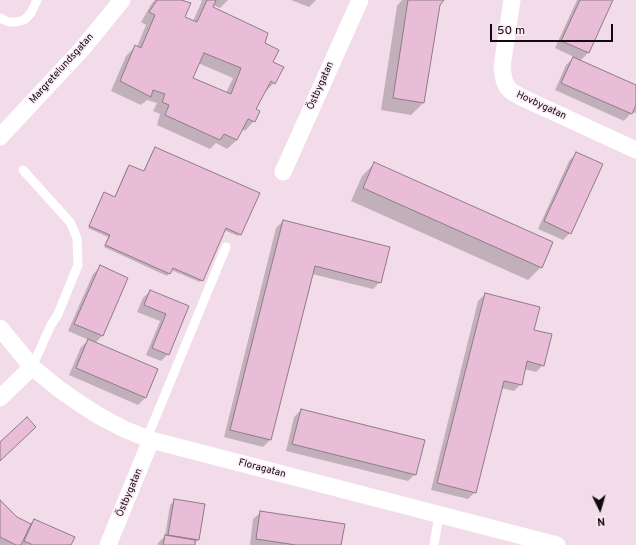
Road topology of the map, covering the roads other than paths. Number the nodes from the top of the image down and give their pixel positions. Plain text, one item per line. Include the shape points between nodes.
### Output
1 (37, 0) edge
2 (122, 0) edge
3 (360, 0) edge
4 (512, 0) edge
5 (0, 18) edge
6 (0, 136) edge
7 (636, 150) edge
8 (23, 170) dead end
9 (283, 172) dead end
10 (226, 247) dead end
11 (0, 328) edge
12 (32, 367) junction
13 (0, 398) edge
14 (149, 439) junction
15 (439, 515) junction
16 (108, 545) edge
17 (434, 545) edge
18 (557, 545) edge

1 - 5 lane via 31,13 24,20 9,22
2 - 6 street, Margretelundsgatan via 82,49
3 - 9 street, Östbygatan
4 - 7 street, Hovbygatan via 502,67 507,87 521,97
8 - 12 lane via 70,222 77,238 78,265
10 - 14 lane
11 - 12 street, Floragatan
12 - 13 street
12 - 14 street, Floragatan via 82,405 124,429
14 - 15 street, Floragatan
14 - 16 street, Östbygatan
15 - 17 lane
15 - 18 street, Floragatan

